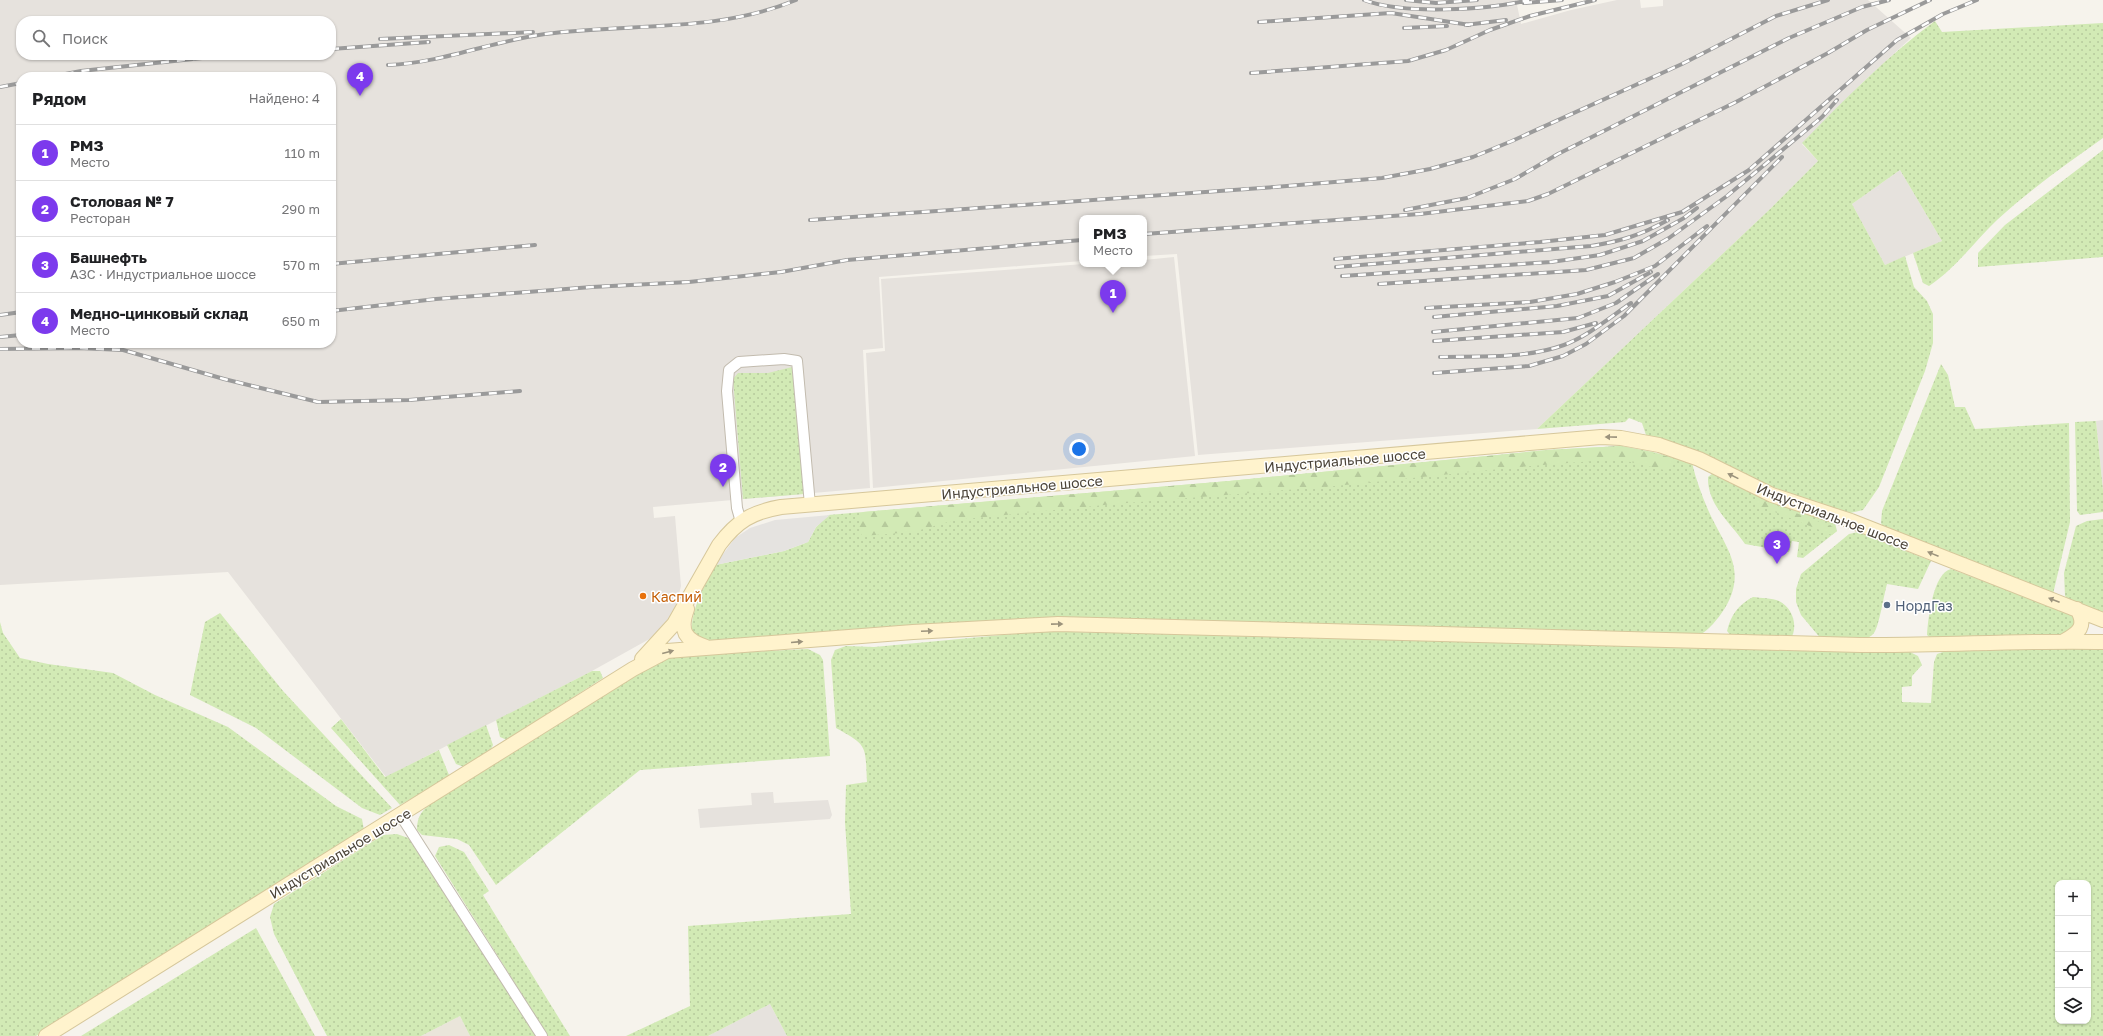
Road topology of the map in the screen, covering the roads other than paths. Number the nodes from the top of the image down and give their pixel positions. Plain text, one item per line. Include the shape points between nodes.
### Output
1 (810, 505) junction
2 (741, 522) junction
3 (694, 589) junction
4 (2077, 609) junction
5 (2103, 620) edge
6 (2064, 641) junction
7 (2103, 642) edge
8 (712, 649) junction
9 (633, 669) junction
10 (401, 816) junction
11 (46, 1036) edge
12 (542, 1036) edge

1 - 2 main road, Индустриальное шоссе via 763,510
1 - 2 street via 797,361 784,359 739,362 730,370 727,391 737,508
4 -> 1 main road, Индустриальное шоссе via 1851,521 1772,495 1699,459 1659,445 1621,438 1601,437
2 - 3 main road, Индустриальное шоссе via 727,533 718,545
3 - 8 main road via 685,615 686,635 692,642
3 - 9 main road, Индустриальное шоссе via 672,626
4 - 5 main road, Индустриальное шоссе
4 - 6 main road via 2081,616 2081,626 2076,634
6 - 7 main road, Индустриальное шоссе
8 -> 6 main road, Индустриальное шоссе via 913,632 1058,624 1860,645
9 -> 8 main road, Индустриальное шоссе via 667,651
9 - 10 main road, Индустриальное шоссе
10 - 11 main road, Индустриальное шоссе via 269,895
10 - 12 street

